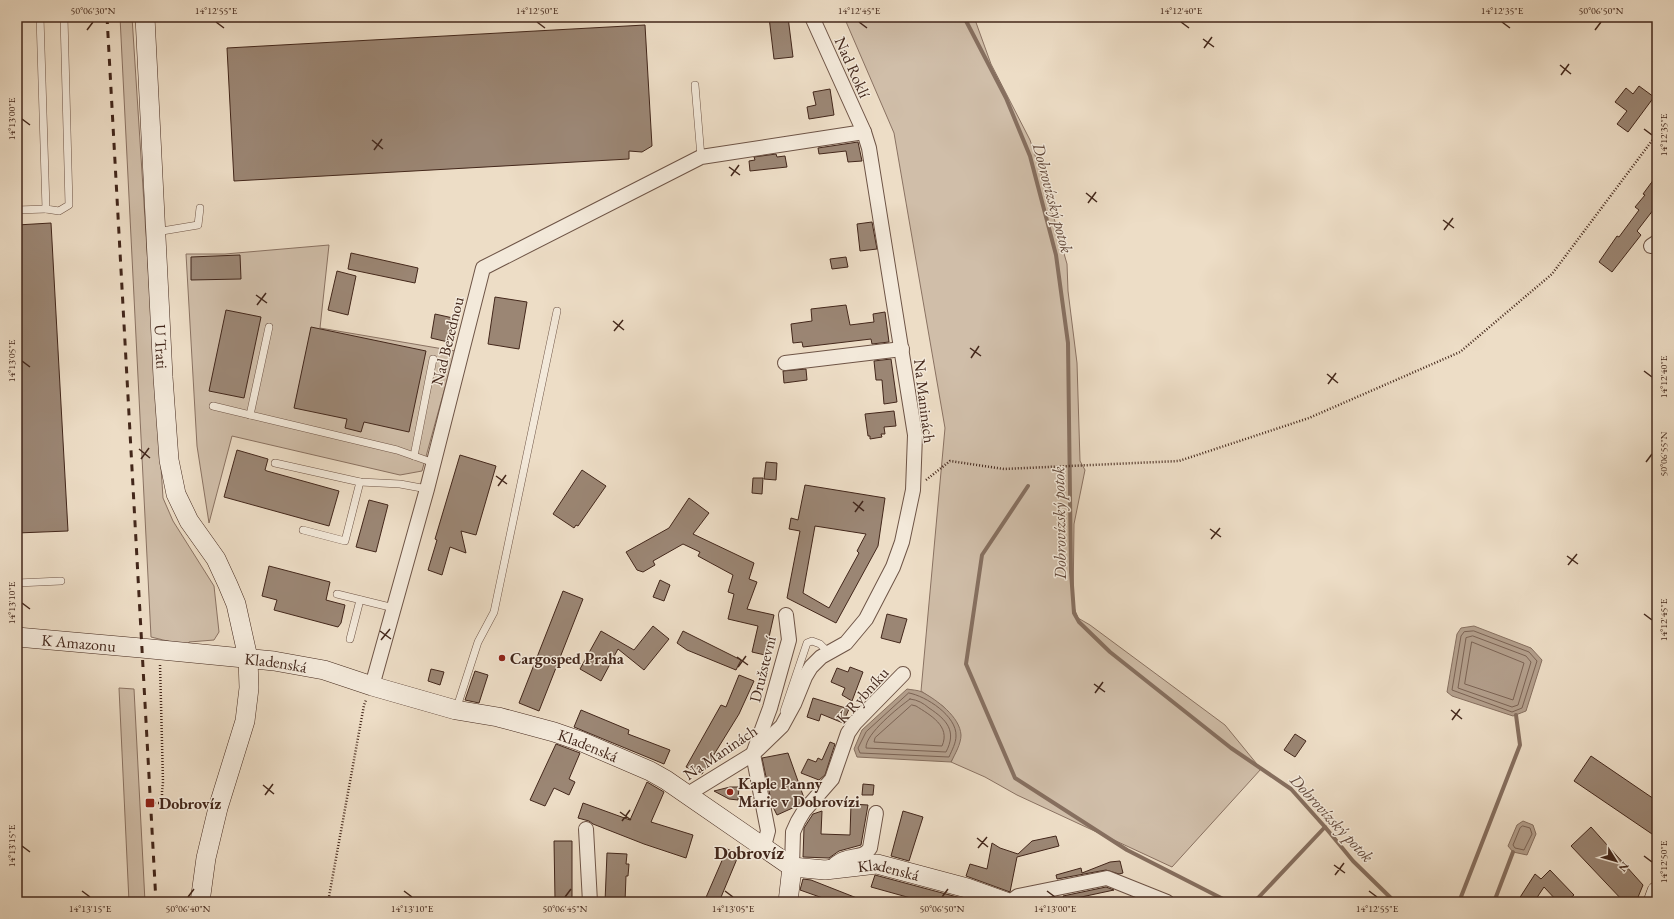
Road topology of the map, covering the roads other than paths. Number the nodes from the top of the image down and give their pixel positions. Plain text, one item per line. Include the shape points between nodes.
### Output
1 (40, 17) edge
2 (64, 17) edge
3 (145, 17) edge
4 (812, 17) edge
5 (695, 85) dead end
6 (864, 132) junction
7 (701, 157) junction
8 (200, 208) dead end
9 (46, 209) junction
10 (17, 210) edge
11 (156, 232) junction
12 (558, 312) dead end
13 (269, 327) dead end
14 (902, 349) junction
15 (433, 359) dead end
16 (785, 363) dead end
17 (213, 406) dead end
18 (250, 415) junction
19 (414, 456) junction
20 (275, 463) dead end
21 (434, 463) junction
22 (360, 482) junction
23 (427, 490) junction
24 (303, 530) dead end
25 (61, 581) dead end
26 (17, 583) edge
27 (336, 594) dead end
28 (360, 600) junction
29 (394, 608) junction
30 (786, 615) dead end
31 (17, 638) edge
32 (350, 639) dead end
33 (141, 648) joint
34 (829, 653) junction
35 (248, 658) junction
36 (903, 674) dead end
37 (372, 686) junction
38 (456, 710) junction
39 (782, 726) junction
40 (753, 754) junction
41 (688, 794) junction
42 (876, 813) dead end
43 (586, 829) dead end
44 (764, 846) junction
45 (792, 867) junction
46 (825, 870) junction
47 (1657, 891) edge
48 (200, 902) edge
49 (590, 902) edge
50 (788, 902) edge
51 (1006, 902) edge
52 (1010, 902) edge
53 (1167, 902) edge
54 (1653, 902) edge

1 - 9 lane
2 - 9 lane via 69,205 59,212
3 - 11 street, U Trati
4 - 6 street, Nad Roklí
5 - 7 lane
6 - 7 street, Nad Bezednou
6 - 14 street, Na Maninách via 869,148
7 - 21 street, Nad Bezednou via 483,268
8 - 11 lane via 198,225
9 - 10 lane
11 - 35 street, U Trati via 168,460 176,494 188,521 216,559 236,604
12 - 38 lane via 494,612 478,642
13 - 18 lane
14 - 16 street
14 - 34 street, Na Maninách via 915,435 913,490 902,542 893,567 866,619 846,643
15 - 19 lane
17 - 18 lane
18 - 19 lane
19 - 21 lane
20 - 22 lane
21 - 23 street, Nad Bezednou
22 - 23 lane via 400,484
22 - 24 lane via 345,541
23 - 29 street, Nad Bezednou
25 - 26 lane
27 - 28 lane
28 - 29 lane
28 - 32 lane
29 - 37 street, Nad Bezednou
30 - 40 street, Družstevní via 789,640 770,708
31 - 33 street, K Amazonu
33 - 35 street, Kladenská
34 - 39 street, Na Maninách via 811,667
34 - 39 lane via 820,644 812,641 807,643 785,708
35 - 37 street, Kladenská via 324,670
35 - 48 street, U Trati via 249,688 245,721 218,808 206,858
36 - 45 street, K Rybníku via 848,733 832,779 798,821 794,832
37 - 38 street, Kladenská
38 - 41 street, Kladenská via 498,717 580,741 650,771
39 - 40 street, Na Maninách
40 - 41 street, Na Maninách
40 - 44 street via 768,831
41 - 44 street, Kladenská
42 - 46 street via 868,852 844,859
43 - 49 street
44 - 45 street, Kladenská
45 - 46 street, Kladenská
45 - 50 street
46 - 51 street, Kladenská via 877,864 967,888
47 - 54 street
52 - 53 street via 1018,896 1107,878

